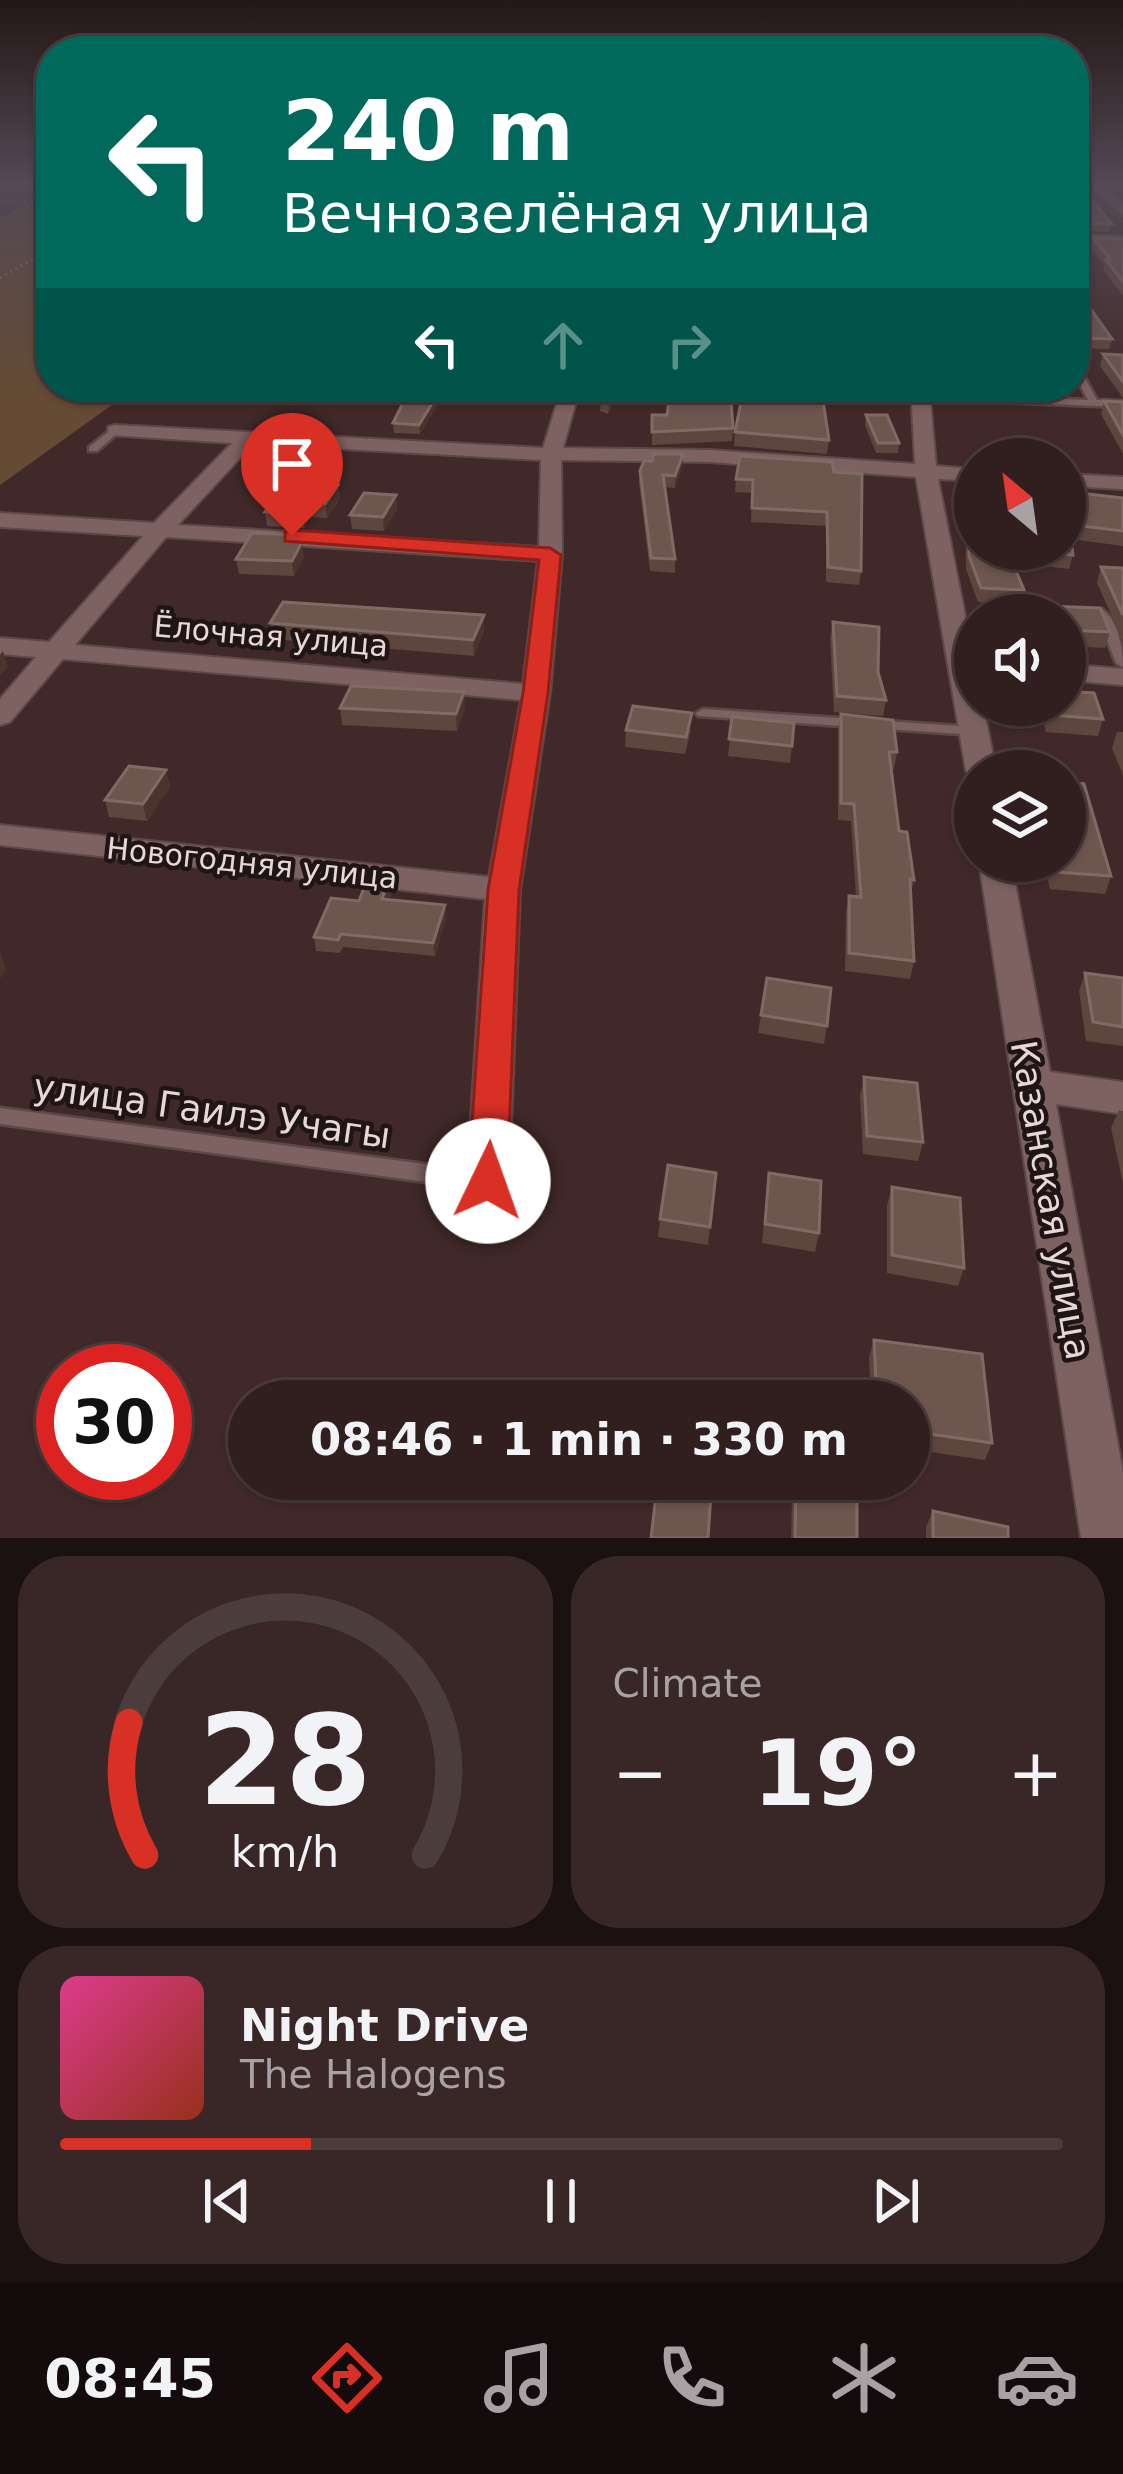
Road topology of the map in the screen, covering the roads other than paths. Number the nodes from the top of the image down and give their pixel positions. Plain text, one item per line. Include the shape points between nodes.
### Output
1 (1089, 394) edge
2 (566, 402) edge
3 (922, 402) edge
4 (1078, 402) edge
5 (1094, 403) junction
6 (1123, 404) edge
7 (115, 431) joint
8 (249, 437) junction
9 (94, 449) dead end
10 (551, 454) junction
11 (926, 472) junction
12 (954, 474) edge
13 (1086, 481) edge
14 (1123, 483) edge
15 (0, 520) edge
16 (163, 527) junction
17 (550, 555) junction
18 (954, 601) edge
19 (1102, 613) edge
20 (0, 646) edge
21 (58, 650) junction
22 (1123, 662) edge
23 (1086, 673) edge
24 (1123, 676) edge
25 (536, 693) junction
26 (703, 713) dead end
27 (0, 716) edge
28 (974, 726) edge
29 (975, 731) junction
30 (978, 750) edge
31 (0, 835) edge
32 (998, 882) edge
33 (503, 890) junction
34 (1031, 1085) junction
35 (1123, 1098) edge
36 (0, 1116) edge
37 (488, 1181) joint
38 (1109, 1473) edge
39 (1108, 1538) edge

1 - 5 lane
2 - 10 street
3 - 11 street
4 - 5 lane
5 - 6 lane
7 - 8 street
7 - 9 lane
8 - 10 street
8 - 16 street
10 - 11 street
10 - 17 street
11 - 12 street
11 - 18 street
13 - 14 street
15 - 16 street
16 - 17 street
16 - 21 street
17 - 25 street
19 - 22 lane
20 - 21 street, Ёлочная улица
21 - 25 street, Ёлочная улица
21 - 27 street
23 - 24 street
25 - 33 street
26 - 29 lane
28 - 29 street
29 - 30 street
31 - 33 street, Новогодняя улица
32 - 34 street, Казанская улица
33 - 37 street
34 - 35 street
34 - 38 street, Казанская улица
36 - 37 lane, улица Гаилэ Учагы
38 - 39 street, Казанская улица

